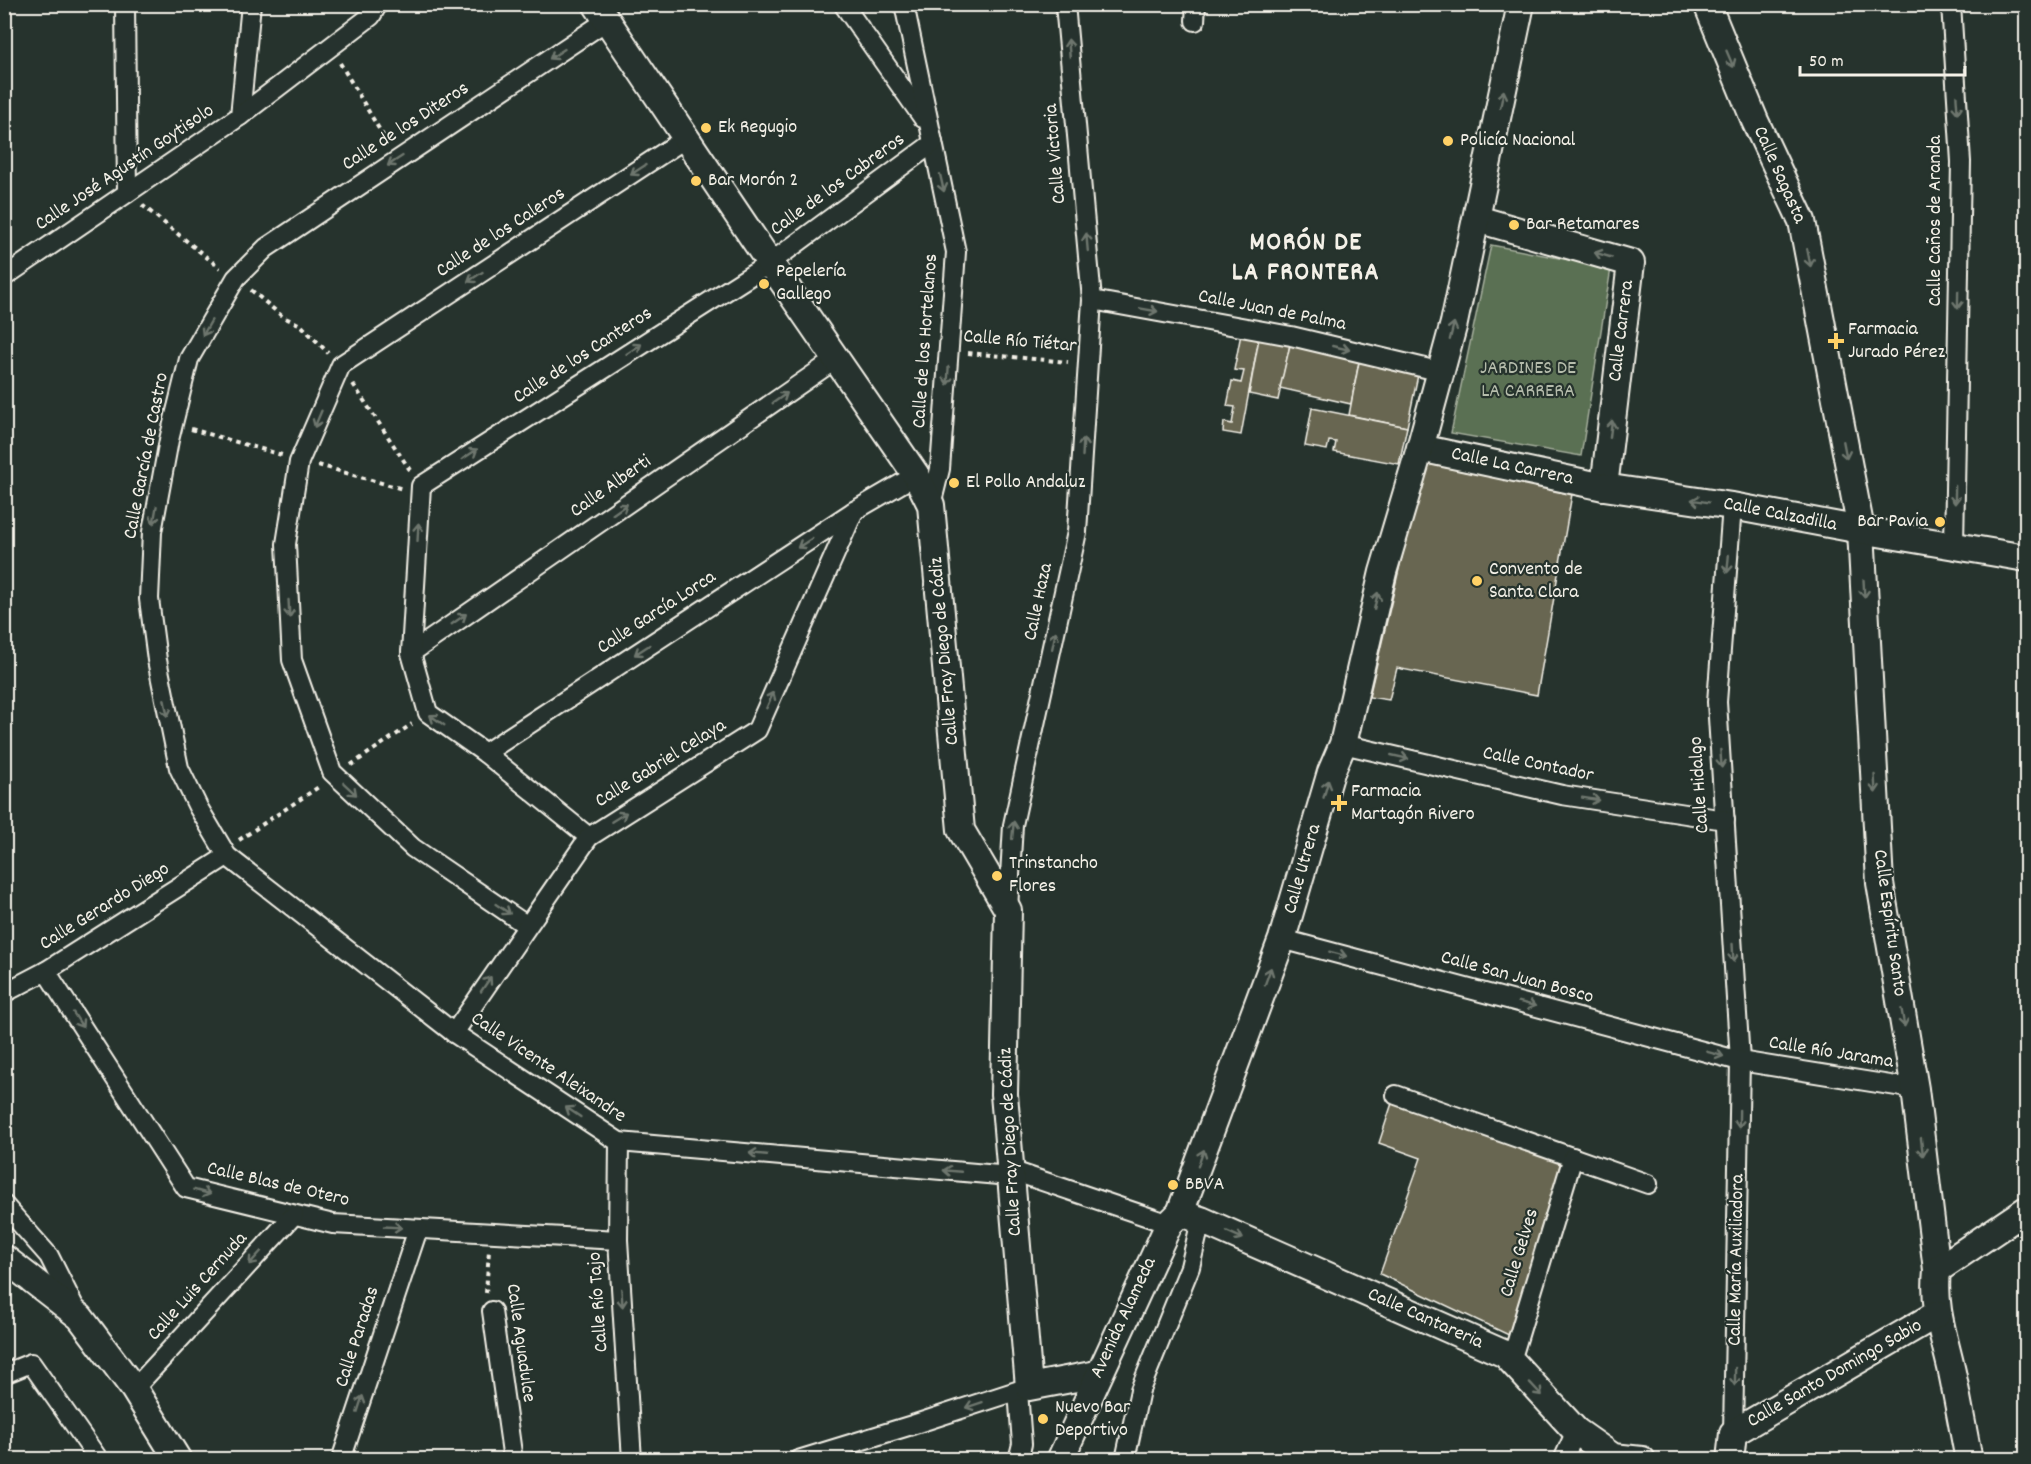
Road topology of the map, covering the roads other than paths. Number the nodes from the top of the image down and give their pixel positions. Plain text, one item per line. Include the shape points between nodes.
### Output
1 (125, 4) edge
2 (251, 4) edge
3 (378, 4) edge
4 (843, 4) edge
5 (904, 4) edge
6 (1065, 4) edge
7 (1521, 4) edge
8 (1707, 4) edge
9 (1951, 4) edge
10 (601, 13) edge
11 (240, 116) junction
12 (931, 134) junction
13 (686, 138) junction
14 (127, 193) junction
15 (1477, 219) junction
16 (770, 263) junction
17 (4, 278) edge
18 (236, 279) joint
19 (1092, 300) junction
20 (836, 359) junction
21 (1442, 372) junction
22 (1420, 448) junction
23 (916, 475) junction
24 (1604, 487) junction
25 (931, 505) junction
26 (1732, 506) junction
27 (854, 511) junction
28 (1861, 530) junction
29 (1954, 545) junction
30 (2026, 558) edge
31 (411, 652) junction
32 (1344, 744) junction
33 (485, 753) junction
34 (1725, 820) junction
35 (589, 837) junction
36 (227, 856) junction
37 (1008, 910) junction
38 (526, 925) junction
39 (1282, 939) junction
40 (46, 971) junction
41 (4, 993) edge
42 (454, 1033) junction
43 (1740, 1061) junction
44 (1915, 1089) junction
45 (1396, 1095) dead end
46 (619, 1142) junction
47 (1573, 1157) junction
48 (1010, 1173) junction
49 (1648, 1184) dead end
50 (4, 1206) edge
51 (2026, 1210) edge
52 (294, 1215) junction
53 (1183, 1219) junction
54 (418, 1229) junction
55 (618, 1239) junction
56 (4, 1258) edge
57 (1937, 1270) junction
58 (4, 1281) edge
59 (492, 1311) road end
60 (1937, 1314) junction
61 (80, 1317) junction
62 (1511, 1361) junction
63 (4, 1374) edge
64 (1098, 1374) junction
65 (134, 1389) junction
66 (1023, 1389) junction
67 (1734, 1433) junction
68 (1585, 1444) edge
69 (99, 1460) edge
70 (178, 1460) edge
71 (341, 1460) edge
72 (513, 1460) edge
73 (632, 1460) edge
74 (798, 1460) edge
75 (1018, 1460) edge
76 (1060, 1460) edge
77 (1125, 1460) edge
78 (1563, 1460) edge
79 (1641, 1460) edge
80 (1730, 1460) edge
81 (1969, 1460) edge

1 - 14 street
2 - 11 street, Calle José Agustín Goytisolo
3 - 11 street, Calle José Agustín Goytisolo via 371,16
4 - 12 street
5 - 12 street, Calle de los Hortelanos
19 -> 6 street, Calle Victoria
15 -> 7 street
8 -> 28 street, Calle Sagasta via 1802,221
9 -> 29 street, Calle Caños de Aranda via 1961,162
10 - 13 street, Calle Fray Diego de Cádiz
10 -> 18 street, Calle de los Diteros via 266,248
11 - 14 street, Calle José Agustín Goytisolo
12 - 16 street, Calle de los Cabreros
12 -> 25 street, Calle de los Hortelanos via 956,252 940,469
13 - 16 street, Calle Fray Diego de Cádiz
13 -> 38 street, Calle de los Caleros via 341,365 299,462 286,544 292,660 332,772 413,848
14 - 17 street, Calle José Agustín Goytisolo
21 -> 15 street
24 -> 15 street, Calle Carrera via 1631,263
16 - 20 street, Calle Fray Diego de Cádiz
31 -> 16 street, Calle de los Canteros via 421,486
18 -> 36 street, Calle García de Castro via 189,359 152,532 149,599 179,768
19 -> 21 street, Calle Juan de Palma via 1292,336
37 -> 19 street, Calle Haza via 1013,825 1077,532
20 - 23 street, Calle Fray Diego de Cádiz
31 -> 20 street, Calle Alberti
21 - 22 street
22 - 24 street, Calle La Carrera
32 -> 22 street, Calle Utrera via 1383,572
23 - 25 street, Calle Fray Diego de Cádiz
23 - 27 street, Calle García Lorca
26 -> 24 street, Calle Calzadilla
25 - 37 street, Calle Fray Diego de Cádiz via 962,830
26 - 28 street, Calle Calzadilla
26 -> 34 street, Calle Hidalgo via 1716,702
27 -> 33 street, Calle García Lorca
35 -> 27 street, Calle Gabriel Celaya via 757,730
28 - 29 street, Calle Calzadilla
28 -> 44 street, Calle Espíritu Santo via 1880,883
29 - 30 street, Calle Calzadilla
33 -> 31 street via 428,713
32 -> 34 street, Calle Contador via 1562,795
39 -> 32 street, Calle Utrera via 1331,772
33 - 35 street
34 -> 43 street, Calle Hidalgo
35 - 38 street, Calle Gabriel Celaya
36 - 40 street, Calle Gerardo Diego
36 - 42 street, Calle Vicente Aleixandre
37 - 48 street, Calle Fray Diego de Cádiz via 1004,1094
42 -> 38 street, Calle Gabriel Celaya
39 -> 43 street, Calle San Juan Bosco
53 -> 39 street, Calle Utrera
40 - 41 street, Calle Gerardo Diego
40 -> 52 street, Calle Blas de Otero via 186,1188
46 -> 42 street, Calle Vicente Aleixandre
43 - 44 street, Calle Río Jarama
43 -> 67 street, Calle María Auxiliadora
44 -> 57 street, Calle Espíritu Santo
45 - 47 street
48 -> 46 street, Calle Vicente Aleixandre
46 - 55 street, Calle Río Tajo
47 - 49 street
47 - 62 street, Calle Gelves
48 - 53 street, Calle Vicente Aleixandre
48 - 66 street, Calle Fray Diego de Cádiz
50 - 61 street via 49,1256
51 - 57 street
52 -> 54 street, Calle Blas de Otero via 333,1224
52 -> 65 street, Calle Luis Cernuda
53 -> 62 street, Calle Cantareria via 1505,1354
53 - 64 street, Avenida Alameda
53 - 77 street via 1190,1267 1140,1390
54 - 55 street, Calle Blas de Otero
71 -> 54 street, Calle Paradas
55 -> 73 street, Calle Río Tajo
56 - 61 street
57 - 60 street, Calle Espíritu Santo
58 - 61 street
59 - 72 street, Calle Aguadulce
60 - 67 street, Calle Santo Domingo Sabio
60 - 81 street, Calle Espíritu Santo
61 - 65 street
62 -> 68 street, Calle Cantareria
63 - 69 street via 31,1363
64 - 66 street
64 - 76 street, Avenida Alameda
65 - 70 street
66 -> 74 street
66 - 75 street
67 - 80 street, Calle María Auxiliadora
68 - 78 street
68 - 79 street, Calle Cantareria via 1613,1456

